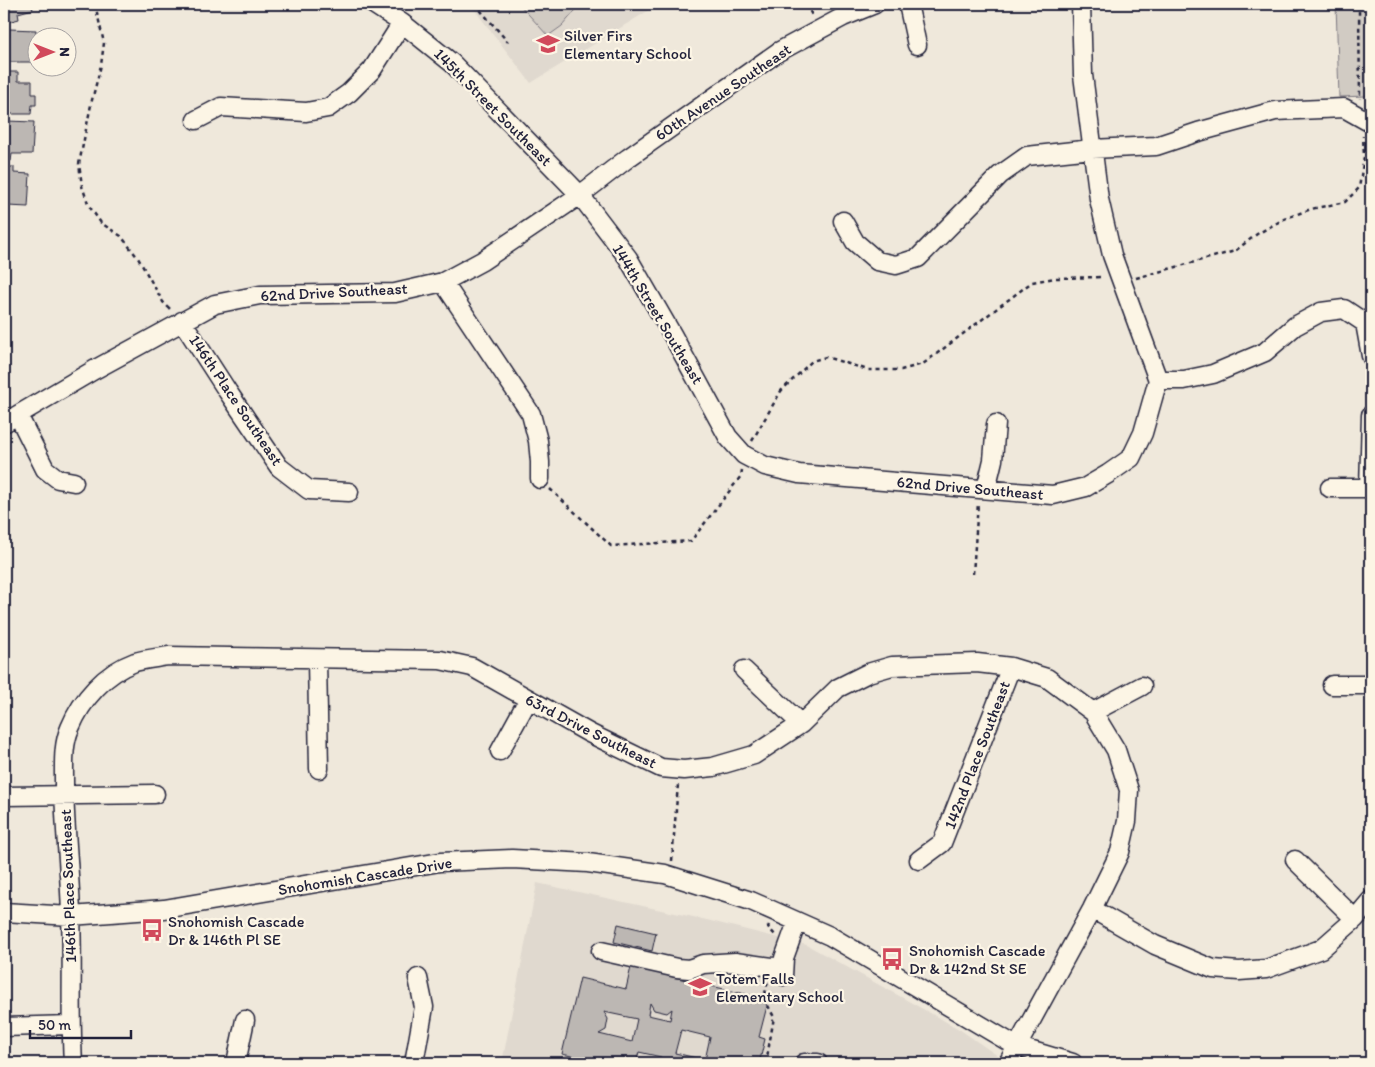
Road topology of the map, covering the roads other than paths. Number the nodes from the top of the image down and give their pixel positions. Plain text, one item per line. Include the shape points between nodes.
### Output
1 (373, 4) edge
2 (876, 4) edge
3 (908, 4) edge
4 (1081, 4) edge
5 (402, 23) junction
6 (918, 45) dead end
7 (196, 120) dead end
8 (1365, 120) road end
9 (1092, 149) junction
10 (580, 195) junction
11 (842, 221) dead end
12 (444, 282) junction
13 (182, 320) junction
14 (1371, 356) edge
15 (1158, 380) junction
16 (1371, 415) edge
17 (11, 419) edge
18 (996, 424) dead end
19 (1371, 431) edge
20 (728, 437) joint
21 (540, 479) road end
22 (74, 482) dead end
23 (1330, 488) dead end
24 (986, 490) junction
25 (348, 492) dead end
26 (317, 659) junction
27 (1011, 667) junction
28 (744, 670) dead end
29 (1332, 685) dead end
30 (1371, 685) edge
31 (1142, 686) dead end
32 (528, 700) junction
33 (78, 712) joint
34 (1093, 712) junction
35 (801, 724) junction
36 (500, 751) dead end
37 (319, 769) dead end
38 (155, 794) dead end
39 (4, 796) edge
40 (64, 796) junction
41 (919, 860) dead end
42 (1295, 860) dead end
43 (1371, 900) edge
44 (1092, 909) junction
45 (4, 912) edge
46 (71, 916) junction
47 (1355, 919) junction
48 (797, 922) junction
49 (601, 951) dead end
50 (418, 978) dead end
51 (245, 1020) dead end
52 (71, 1025) junction
53 (4, 1027) edge
54 (1016, 1046) junction
55 (74, 1063) edge
56 (236, 1063) edge
57 (414, 1063) edge
58 (804, 1063) edge
59 (818, 1063) edge
60 (1008, 1063) edge
61 (1073, 1063) edge

1 - 5 street
2 - 10 street, 60th Avenue Southeast via 843,17 778,52
3 - 6 street
4 - 9 street via 1083,75
5 - 7 street via 372,70 349,94 328,108 306,112 221,107
5 - 10 street, 145th Street Southeast via 452,63
8 - 9 street via 1344,108 1275,111 1156,146
9 - 11 street via 1027,156 1000,175 918,258 896,265 877,261 854,242
9 - 15 street via 1112,255
10 - 12 street, 62nd Drive Southeast via 482,261
10 - 20 street, 144th Street Southeast via 628,258
12 - 13 street, 62nd Drive Southeast via 395,293 260,295 215,304
12 - 21 street via 530,414 538,441
13 - 17 street, 62nd Drive Southeast
13 - 25 street, 146th Place Southeast via 279,467 309,490
14 - 15 street via 1365,323 1344,309 1321,312 1295,326 1265,352 1213,374 1184,380
15 - 24 street, 62nd Drive Southeast via 1144,433 1131,458 1108,474 1086,487 1053,495
16 - 19 street
17 - 22 street via 45,469 58,479
18 - 24 street
19 - 23 street via 1369,488
20 - 24 street, 62nd Drive Southeast via 744,455 765,466 799,474
26 - 32 street, 63rd Drive Southeast via 440,660 472,667
26 - 33 street, 63rd Drive Southeast via 168,656 135,662 112,674 91,692
26 - 37 street
27 - 34 street, 63rd Drive Southeast via 1047,678
27 - 35 street, 63rd Drive Southeast via 978,664 892,666 868,673 838,688
27 - 41 street, 142nd Place Southeast via 942,843
28 - 35 street
29 - 30 street
31 - 34 street
32 - 35 street, 63rd Drive Southeast via 661,768 679,770 713,767 754,755
32 - 36 street
33 - 40 street, 146th Place Southeast via 64,747
34 - 44 street, 63rd Drive Southeast via 1116,750 1129,790 1128,821 1120,852
38 - 40 street
39 - 40 street
40 - 46 street, 146th Place Southeast
42 - 47 street
43 - 47 street
44 - 47 street via 1156,945 1213,968 1239,972 1266,970 1321,949
44 - 54 street, 63rd Drive Southeast
45 - 46 street, Snohomish Cascade Drive
46 - 48 street, Snohomish Cascade Drive via 164,909 440,862 512,859 588,863 671,876 751,901
46 - 52 street, 146th Place Southeast
48 - 49 street via 784,958 783,971 735,962 703,964 689,970
48 - 54 street, Snohomish Cascade Drive via 830,936
50 - 57 street via 424,1007
51 - 56 street
52 - 53 street
52 - 55 street, 146th Place Southeast
54 - 60 street, 63rd Drive Southeast
54 - 61 street, Snohomish Cascade Drive
58 - 59 street

